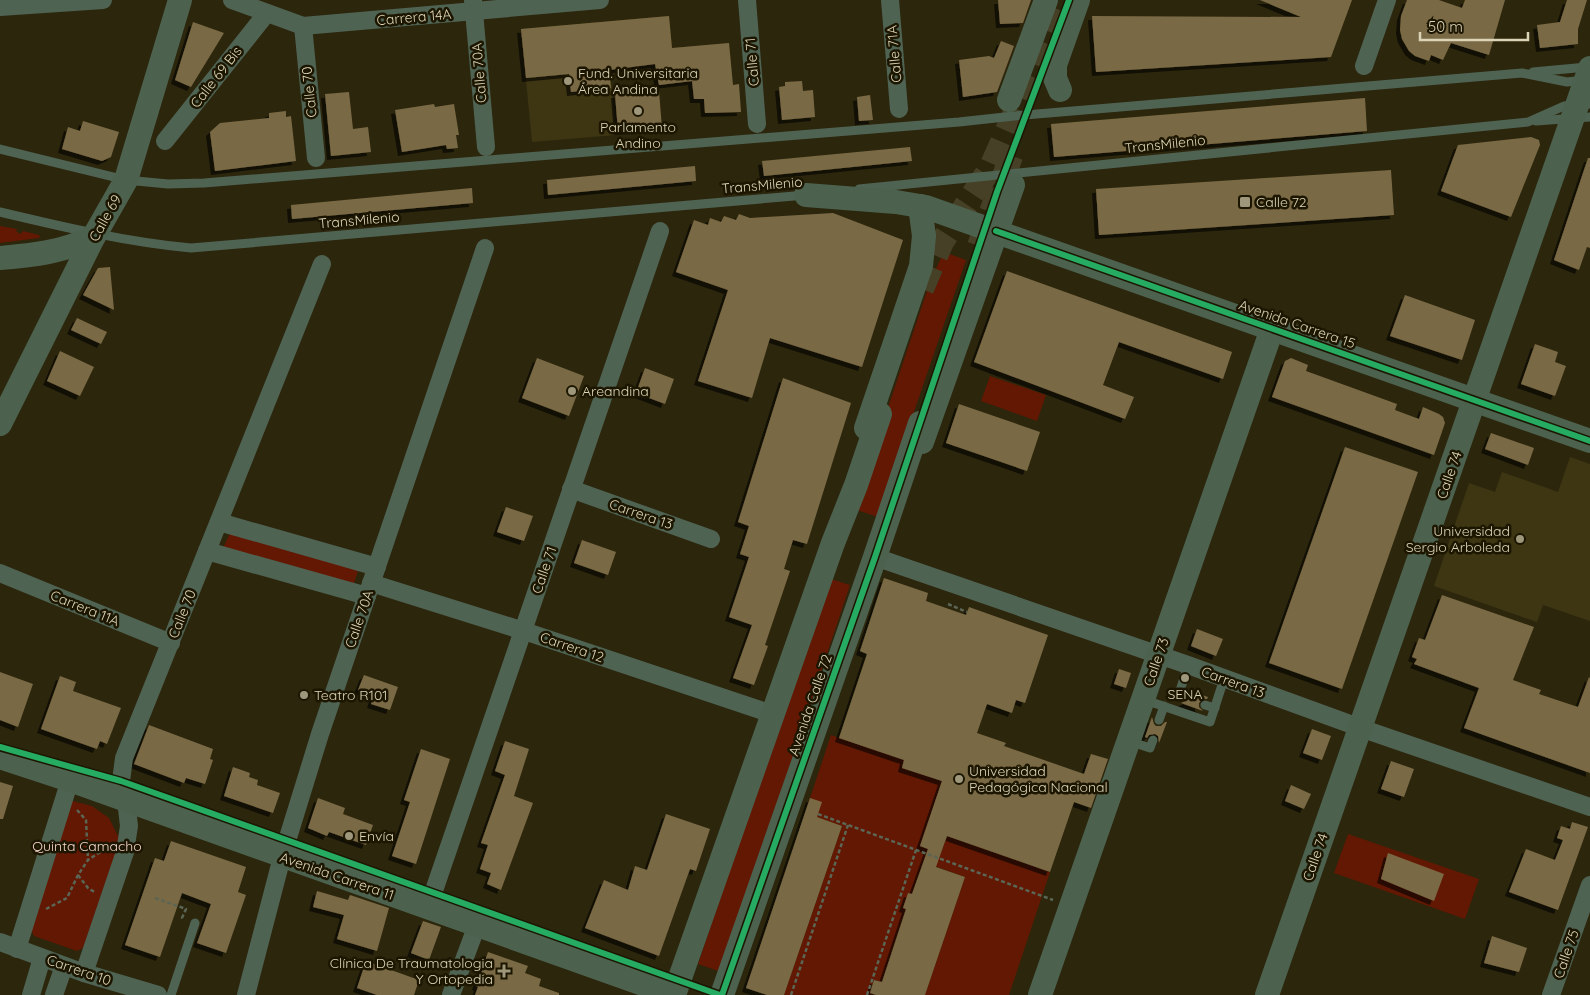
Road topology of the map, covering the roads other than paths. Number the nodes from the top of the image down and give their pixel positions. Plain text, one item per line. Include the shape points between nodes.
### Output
1 (103, 0) edge
2 (180, 0) edge
3 (232, 0) edge
4 (600, 0) edge
5 (747, 0) edge
6 (890, 0) edge
7 (1046, 0) edge
8 (1078, 0) edge
9 (1387, 0) edge
10 (473, 6) edge
11 (0, 7) edge
12 (267, 13) junction
13 (303, 26) junction
14 (1364, 66) dead end
15 (1522, 73) junction
16 (1589, 74) edge
17 (1060, 90) dead end
18 (1009, 100) dead end
19 (899, 109) dead end
20 (1583, 111) edge
21 (1528, 122) junction
22 (757, 124) dead end
23 (165, 141) dead end
24 (486, 147) dead end
25 (0, 149) edge
26 (316, 158) dead end
27 (126, 180) junction
28 (1013, 185) dead end
29 (806, 195) junction
30 (920, 206) junction
31 (0, 212) edge
32 (660, 231) dead end
33 (996, 232) junction
34 (94, 236) junction
35 (486, 248) dead end
36 (0, 258) edge
37 (322, 264) dead end
38 (1272, 329) junction
39 (1475, 400) junction
40 (880, 414) dead end
41 (920, 423) dead end
42 (0, 424) edge
43 (1590, 441) edge
44 (571, 489) junction
45 (219, 522) junction
46 (711, 539) dead end
47 (833, 543) junction
48 (207, 551) junction
49 (875, 557) junction
50 (0, 573) edge
51 (372, 582) junction
52 (524, 630) junction
53 (170, 643) junction
54 (1158, 655) junction
55 (1188, 665) junction
56 (1224, 679) junction
57 (1182, 695) dead end
58 (1154, 703) junction
59 (1205, 705) dead end
60 (1215, 708) junction
61 (772, 714) junction
62 (1160, 720) dead end
63 (1360, 728) junction
64 (1153, 740) dead end
65 (1129, 741) junction
66 (0, 756) edge
67 (69, 783) junction
68 (126, 800) junction
69 (1590, 806) edge
70 (282, 857) junction
71 (1590, 885) edge
72 (428, 908) junction
73 (195, 923) road end
74 (477, 925) junction
75 (0, 942) edge
76 (17, 949) junction
77 (42, 958) junction
78 (64, 966) junction
79 (84, 973) junction
80 (31, 995) edge
81 (54, 995) edge
82 (158, 995) edge
83 (171, 995) edge
84 (246, 995) edge
85 (451, 995) edge
86 (674, 995) edge
87 (722, 995) edge
88 (1040, 995) edge
89 (1267, 995) edge
90 (1551, 995) edge

1 - 11 street
2 - 27 main road, Calle 69
3 - 12 street, Carrera 14A
4 - 10 street, Carrera 14A
5 - 22 street, Calle 71
6 - 19 street, Calle 71A
7 - 18 main road
8 - 17 main road via 1055,65 1055,78
9 - 14 street
10 - 13 street, Carrera 14A
10 - 24 street, Calle 70A
12 - 13 street, Carrera 14A
12 - 23 street, Calle 69 Bis
13 - 26 street, Calle 70
15 - 16 lane
15 - 16 lane via 1567,82
15 - 27 lane via 214,182 168,184
16 - 20 main road, Calle 74
20 - 21 lane, TransMilenio
20 - 21 lane, TransMilenio via 1564,106
20 - 39 main road, Calle 74
21 - 29 lane, TransMilenio
25 - 27 lane
27 - 34 main road, Calle 69
28 - 33 main road
29 - 30 main road, Avenida Carrera 15
29 - 34 lane, TransMilenio via 212,247 191,248
30 - 33 main road, Avenida Carrera 15
30 - 47 main road via 924,236 921,266 846,487
31 - 34 lane, TransMilenio
32 - 44 street, Calle 71
33 - 38 main road, Avenida Carrera 15
33 - 49 main road via 901,501
34 - 36 main road via 49,253
34 - 42 main road, Calle 69
35 - 51 street, Calle 70A
37 - 45 street, Calle 70
38 - 39 main road, Avenida Carrera 15
38 - 54 main road, Calle 73
39 - 43 main road, Avenida Carrera 15
39 - 63 main road, Calle 74
40 - 47 main road
41 - 49 main road, Avenida Calle 72
44 - 46 street, Carrera 13
44 - 52 street, Calle 71
45 - 48 street, Calle 70
45 - 51 street, Carrera 12
47 - 61 main road
48 - 51 street, Carrera 12
48 - 53 street, Calle 70
49 - 54 street, Carrera 13
49 - 87 main road, Avenida Calle 72
50 - 53 street, Carrera 11A
51 - 52 street, Carrera 12
51 - 70 street, Calle 70A
52 - 61 street, Carrera 12
52 - 72 street, Calle 71
53 - 68 street, Calle 70 via 124,758 121,781
54 - 55 street, Carrera 13
54 - 58 main road, Calle 73
55 - 56 street, Carrera 13
55 - 57 lane
56 - 60 lane
56 - 63 street, Carrera 13
58 - 60 lane via 1210,722
58 - 62 lane
58 - 65 main road, Calle 73
59 - 60 lane
61 - 86 main road
63 - 69 street, Carrera 13
63 - 89 main road, Calle 74
64 - 65 lane via 1150,748
65 - 88 main road, Calle 73
66 - 67 main road, Avenida Carrera 11
67 - 68 main road, Avenida Carrera 11
67 - 76 street
68 - 70 main road, Avenida Carrera 11
68 - 79 street, Calle 70 via 129,826 125,852
70 - 72 main road, Avenida Carrera 11
70 - 84 street, Calle 70A
71 - 90 street, Calle 75
72 - 74 main road, Avenida Carrera 11
73 - 83 lane
74 - 85 street
74 - 86 main road, Avenida Carrera 11
75 - 76 street, Carrera 10
76 - 77 street, Carrera 10
77 - 78 street, Carrera 10
77 - 80 street
78 - 79 street, Carrera 10
78 - 81 street
79 - 82 street, Carrera 10

